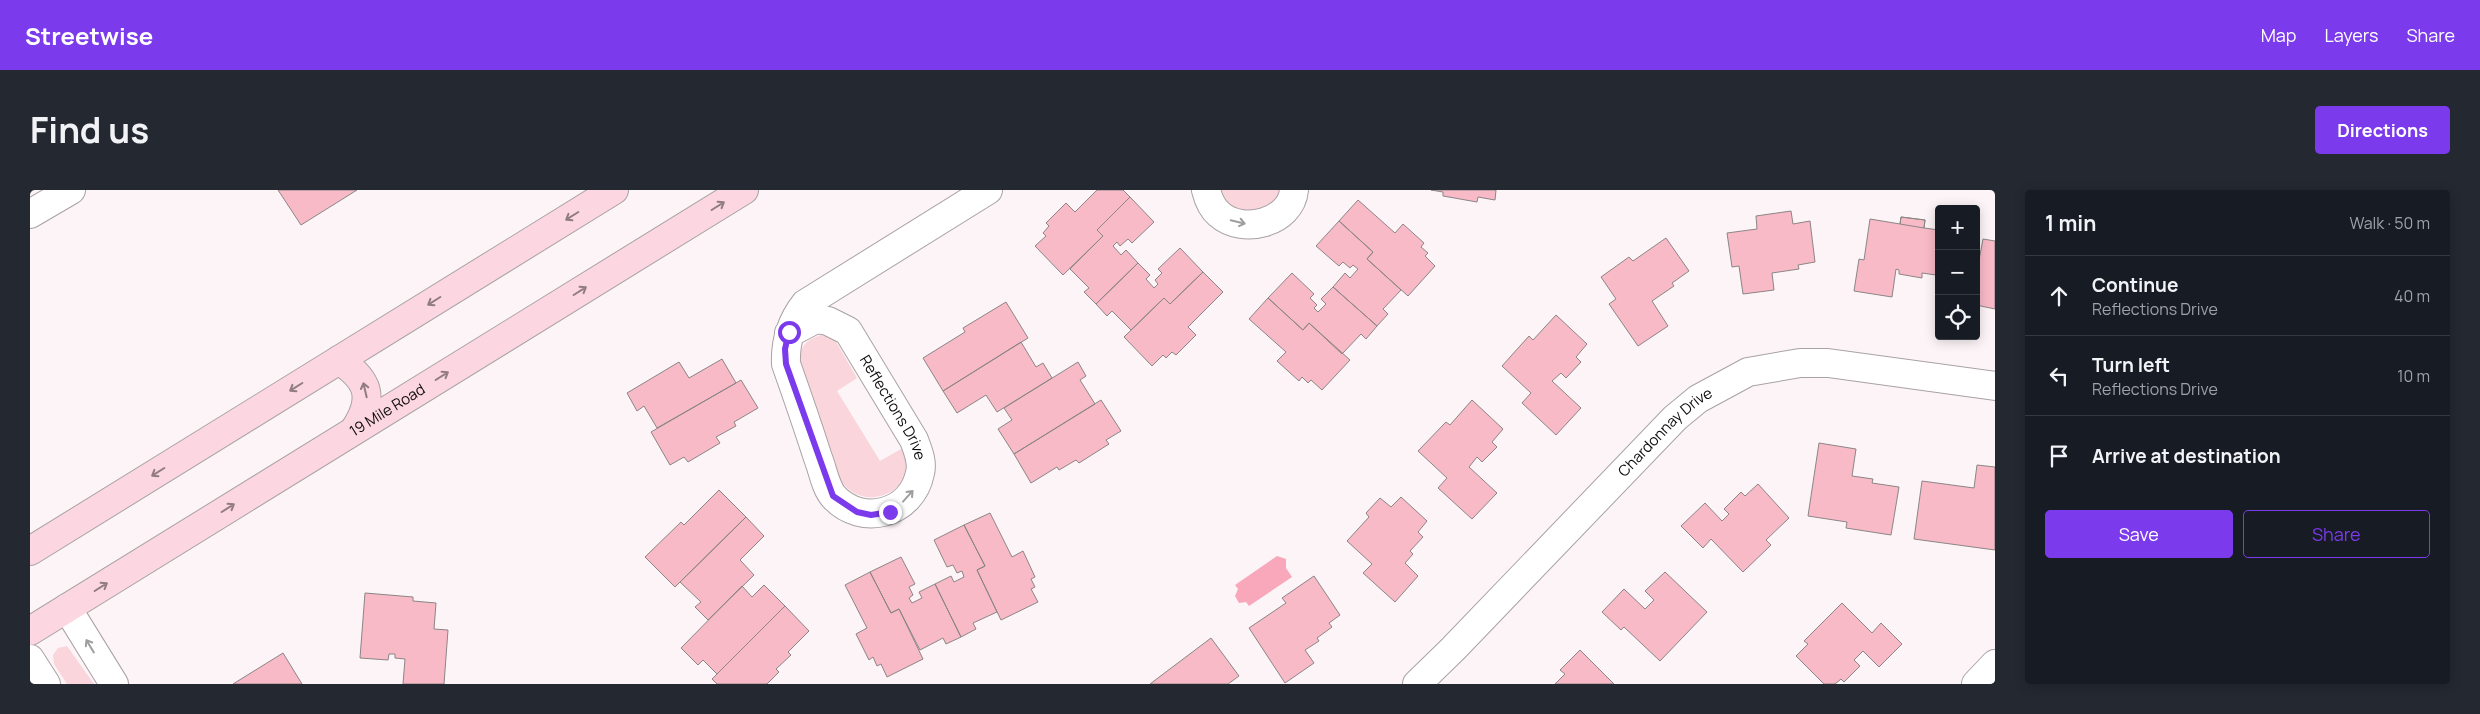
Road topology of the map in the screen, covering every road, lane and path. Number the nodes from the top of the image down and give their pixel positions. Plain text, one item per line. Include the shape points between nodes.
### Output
1 (71, 190) edge
2 (614, 190) edge
3 (744, 190) edge
4 (988, 190) edge
5 (1206, 190) edge
6 (1294, 190) edge
7 (30, 214) edge
8 (824, 292) junction
9 (848, 331) junction
10 (789, 332) junction
11 (340, 360) junction
12 (1995, 386) edge
13 (355, 429) junction
14 (31, 549) edge
15 (67, 608) junction
16 (30, 630) edge
17 (30, 659) edge
18 (1995, 664) edge
19 (46, 684) edge
20 (114, 684) edge
21 (1417, 684) edge
22 (1976, 684) edge

1 - 7 street
2 -> 11 main road
13 -> 3 main road, 19 Mile Road
4 - 8 street, Reflections Drive
5 -> 6 street via 1219,214 1232,222 1249,225 1279,216 1289,204
8 - 9 street, Reflections Drive
8 - 10 street, Reflections Drive via 805,304
9 - 10 street via 816,319
10 -> 9 street, Reflections Drive via 786,364 833,496 857,512 871,515 890,512 915,488 921,472 920,457 914,440
13 -> 11 main road via 366,406 367,394 358,374
11 -> 14 main road
12 - 21 street, Chardonnay Drive via 1828,363 1800,363 1748,372 1721,385 1675,418
15 -> 13 main road, 19 Mile Road
15 - 16 main road, 19 Mile Road
20 -> 15 street
17 - 19 street
18 - 22 street

